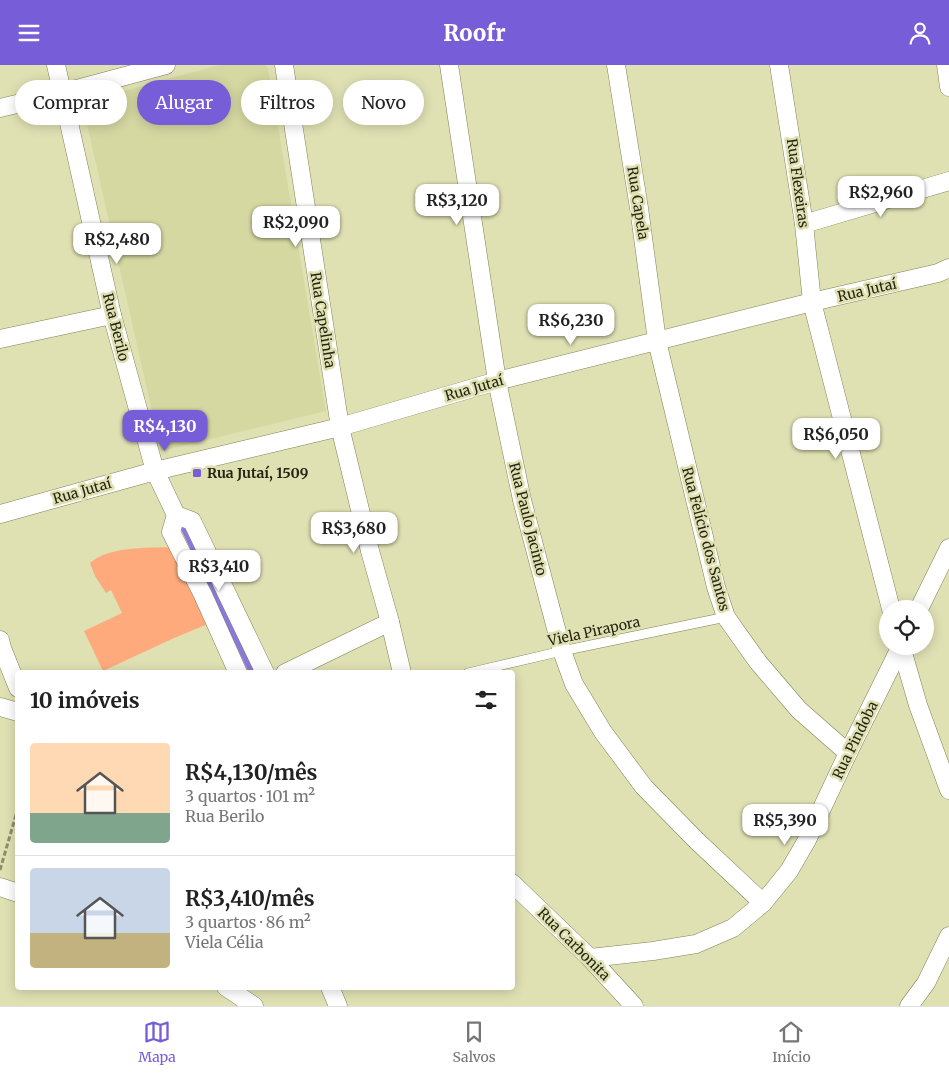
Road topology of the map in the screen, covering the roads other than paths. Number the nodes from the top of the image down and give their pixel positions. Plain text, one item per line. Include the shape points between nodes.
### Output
1 (56, 65) edge
2 (166, 65) edge
3 (284, 65) edge
4 (450, 65) edge
5 (616, 65) edge
6 (779, 65) edge
7 (946, 65) edge
8 (59, 80) edge
9 (110, 80) edge
10 (949, 87) edge
11 (15, 104) edge
12 (0, 108) edge
13 (69, 125) edge
14 (949, 181) edge
15 (804, 224) junction
16 (949, 268) edge
17 (812, 302) junction
18 (112, 315) junction
19 (0, 339) edge
20 (658, 341) junction
21 (496, 381) junction
22 (340, 427) junction
23 (155, 471) junction
24 (176, 515) junction
25 (1, 519) edge
26 (949, 548) edge
27 (890, 600) edge
28 (923, 600) edge
29 (726, 617) junction
30 (390, 622) junction
31 (0, 640) edge
32 (562, 651) junction
33 (897, 655) edge
34 (904, 655) edge
35 (237, 670) edge
36 (265, 670) edge
37 (291, 670) edge
38 (401, 670) edge
39 (481, 670) edge
40 (15, 680) edge
41 (0, 707) edge
42 (15, 711) edge
43 (848, 753) junction
44 (949, 790) edge
45 (515, 886) edge
46 (0, 887) edge
47 (15, 892) edge
48 (763, 903) junction
49 (949, 936) edge
50 (590, 958) junction
51 (230, 990) edge
52 (331, 990) edge
53 (254, 1006) edge
54 (338, 1006) edge
55 (634, 1006) edge
56 (909, 1006) edge

1 - 8 street, Rua Berilo
2 - 9 street
3 - 22 street, Rua Capelinha
4 - 21 street, Rua Paulo Jacinto
5 - 20 street, Rua Capela
6 - 15 street, Rua Flexeiras
7 - 10 street
11 - 12 street
13 - 18 street, Rua Berilo
14 - 15 street
15 - 17 street, Rua Flexeiras
16 - 17 street, Rua Jutaí
17 - 20 street, Rua Jutaí
17 - 27 street, Rua Flexeiras
18 - 19 street
18 - 23 street, Rua Berilo
20 - 21 street, Rua Jutaí
20 - 29 street, Rua Felício dos Santos via 716,587
21 - 22 street, Rua Jutaí
21 - 32 street, Rua Paulo Jacinto via 522,501
22 - 23 street, Rua Jutaí
22 - 30 street
23 - 24 street, Rua Berilo
23 - 25 street, Rua Jutaí
24 - 35 street via 172,532
24 - 36 street via 192,521
26 - 28 street
29 - 32 lane, Viela Pirapora
29 - 43 street, Rua Felício dos Santos via 758,662 799,710
30 - 37 street
30 - 38 street
31 - 40 street
32 - 39 lane, Viela Pirapora
32 - 48 street, Rua Paulo Jacinto via 574,684 598,724 644,787
33 - 43 street, Rua Pindoba
34 - 44 street
41 - 42 street
43 - 48 street, Rua Pindoba via 808,840 789,871
45 - 50 street, Rua Carbonita
46 - 47 street
48 - 50 street, Rua Pindoba via 733,928 696,944
49 - 56 street via 926,983
50 - 55 street, Rua Carbonita
51 - 53 street
52 - 54 street

